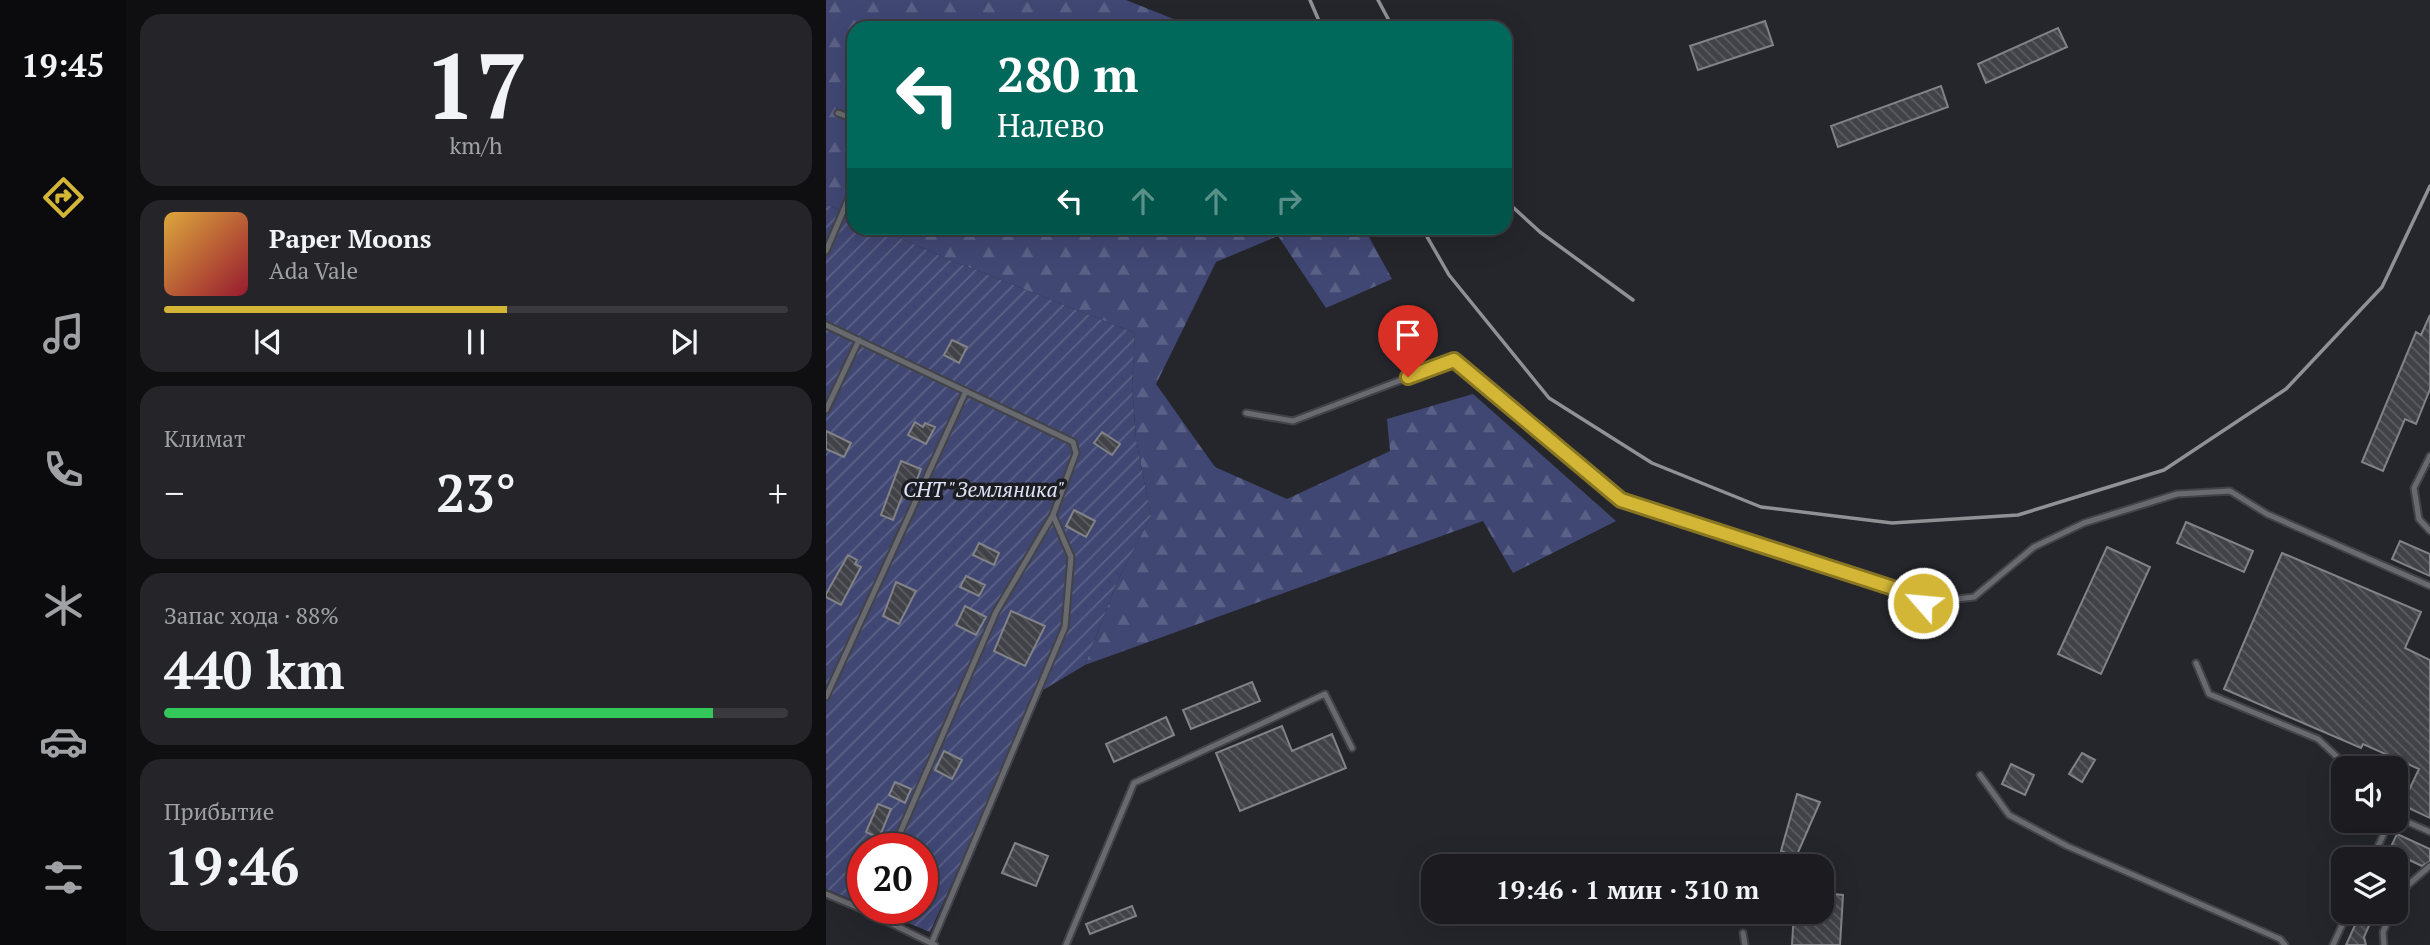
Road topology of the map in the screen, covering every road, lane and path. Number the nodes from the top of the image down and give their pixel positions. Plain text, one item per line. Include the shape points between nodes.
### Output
1 (838, 113) dead end
2 (847, 117) edge
3 (847, 202) edge
4 (826, 251) edge
5 (826, 325) edge
6 (859, 340) junction
7 (966, 391) junction
8 (826, 410) edge
9 (1245, 413) dead end
10 (2430, 456) edge
11 (1053, 515) junction
12 (2430, 531) edge
13 (2430, 586) edge
14 (2196, 663) dead end
15 (826, 697) edge
16 (1352, 748) dead end
17 (2335, 756) edge
18 (1980, 775) dead end
19 (2408, 822) edge
20 (2430, 832) edge
21 (900, 833) edge
22 (2430, 866) edge
23 (2408, 885) edge
24 (826, 894) edge
25 (847, 902) edge
26 (895, 924) edge
27 (2343, 924) edge
28 (2387, 924) edge
29 (1743, 933) dead end
30 (934, 944) edge
31 (1066, 945) edge
32 (1745, 945) edge
33 (2284, 945) edge
34 (2333, 945) edge
35 (2383, 945) edge

1 - 2 lane
3 - 4 lane
5 - 6 lane
6 - 7 lane
6 - 8 lane
7 - 11 lane via 1073,442 1076,453
7 - 15 lane
9 - 13 lane via 1293,421 1454,360 1621,500 1893,588 1923,603 1973,597 2034,547 2084,523 2177,494 2230,491 2267,514
10 - 12 lane via 2414,488 2419,519
11 - 21 lane via 996,612
11 - 30 lane via 1071,557 1065,627
14 - 17 lane via 2209,694 2318,740
16 - 31 lane via 1325,694 1134,783
18 - 33 lane via 2009,815 2067,846 2280,939
19 - 20 lane
22 - 23 lane
24 - 25 lane
26 - 30 lane
27 - 34 lane
28 - 35 lane
29 - 32 lane

